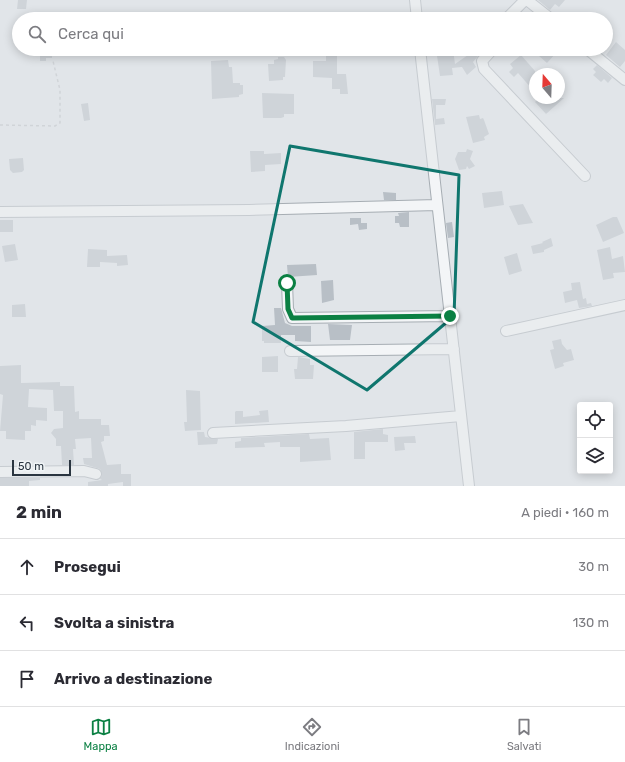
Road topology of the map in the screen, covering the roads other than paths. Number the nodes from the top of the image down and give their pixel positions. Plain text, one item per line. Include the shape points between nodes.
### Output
1 (415, 0) edge
2 (526, 0) edge
3 (416, 12) edge
4 (513, 12) edge
5 (542, 12) edge
6 (421, 56) edge
7 (487, 56) edge
8 (596, 56) edge
9 (625, 80) edge
10 (585, 176) dead end
11 (437, 205) junction
12 (0, 212) edge
13 (287, 283) dead end
14 (625, 305) edge
15 (450, 316) junction
16 (506, 331) dead end
17 (454, 349) junction
18 (290, 351) dead end
19 (461, 416) junction
20 (213, 433) dead end
21 (0, 472) edge
22 (96, 474) dead end
23 (469, 486) edge

1 - 3 street
2 - 4 street
2 - 5 street
6 - 11 street
7 - 10 street via 482,61 484,70
8 - 9 street
11 - 12 street
11 - 15 street
13 - 15 street via 288,309 292,318
14 - 16 street
15 - 17 street
17 - 18 street
17 - 19 street
19 - 20 street via 346,426
19 - 23 street
21 - 22 street

